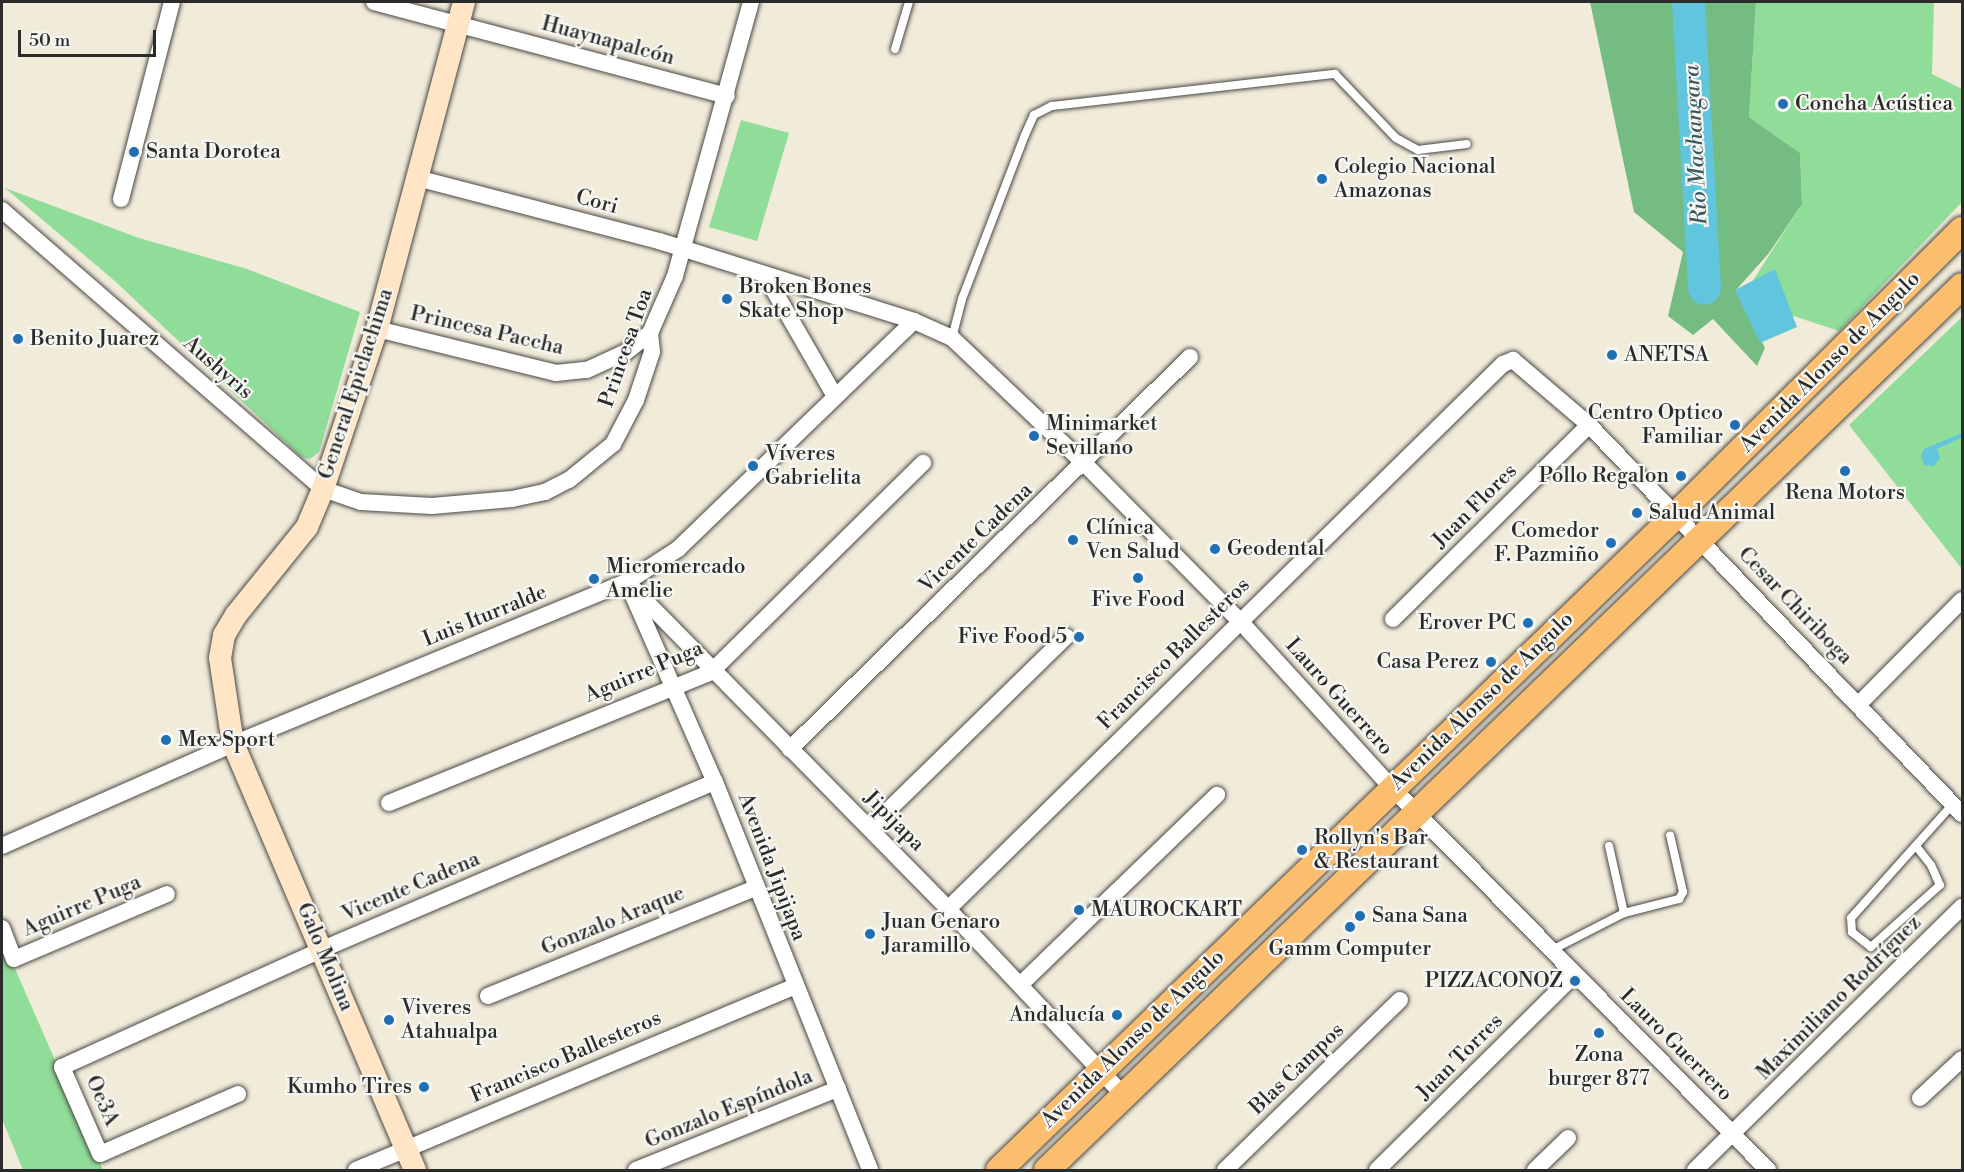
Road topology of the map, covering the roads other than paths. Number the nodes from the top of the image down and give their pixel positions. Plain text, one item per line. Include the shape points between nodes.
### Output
1 (172, 2) edge
2 (374, 2) edge
3 (464, 2) edge
4 (752, 2) edge
5 (909, 2) edge
6 (458, 25) junction
7 (895, 49) dead end
8 (727, 96) junction
9 (1467, 144) dead end
10 (417, 178) junction
11 (121, 199) dead end
12 (2, 210) edge
13 (1962, 230) edge
14 (682, 249) junction
15 (765, 275) junction
16 (1962, 286) edge
17 (914, 321) junction
18 (377, 329) junction
19 (650, 333) junction
20 (952, 338) junction
21 (1190, 357) dead end
22 (1513, 360) joint
23 (835, 396) junction
24 (1589, 425) junction
25 (923, 463) dead end
26 (1085, 464) junction
27 (323, 489) junction
28 (1676, 515) junction
29 (1701, 542) junction
30 (627, 582) junction
31 (1962, 600) edge
32 (1393, 619) dead end
33 (1239, 621) junction
34 (1066, 637) dead end
35 (711, 672) junction
36 (670, 686) junction
37 (1859, 704) junction
38 (233, 744) junction
39 (790, 749) junction
40 (715, 782) junction
41 (1392, 788) junction
42 (1217, 795) dead end
43 (389, 803) dead end
44 (1958, 809) edge
45 (1416, 812) junction
46 (870, 828) junction
47 (1670, 835) dead end
48 (2, 846) edge
49 (1609, 846) dead end
50 (1916, 846) junction
51 (756, 888) junction
52 (167, 894) dead end
53 (1962, 907) edge
54 (948, 909) junction
55 (1623, 913) junction
56 (2, 928) edge
57 (323, 949) junction
58 (1552, 950) junction
59 (1574, 975) junction
60 (1020, 985) junction
61 (794, 987) junction
62 (488, 996) dead end
63 (1400, 1000) dead end
64 (1962, 1059) edge
65 (62, 1067) joint
66 (1100, 1071) junction
67 (838, 1089) junction
68 (238, 1094) dead end
69 (1124, 1096) junction
70 (1920, 1098) dead end
71 (1734, 1133) junction
72 (1568, 1138) dead end
73 (406, 1149) junction
74 (356, 1170) edge
75 (415, 1170) edge
76 (636, 1170) edge
77 (870, 1170) edge
78 (999, 1170) edge
79 (1047, 1170) edge
80 (1225, 1170) edge
81 (1377, 1170) edge
82 (1535, 1170) edge
83 (1695, 1170) edge
84 (1768, 1170) edge

1 - 11 street
2 - 6 street, Huaynapalcón
3 - 6 street, General Epiclachima
4 - 8 street, Princesa Toa
5 - 7 lane
6 - 8 street, Huaynapalcón
6 - 10 street, General Epiclachima
8 - 14 street, Princesa Toa
9 - 20 lane via 1418,150 1396,138 1335,74 1052,106 1034,115 1025,135 962,299
10 - 14 street, Cori
10 - 18 street, General Epiclachima
12 - 27 street, Aushyris
13 - 28 main road, Avenida Alonso de Angulo
14 - 15 street, Cori
14 - 19 street, Princesa Toa
15 - 17 street, Cori
15 - 23 street
16 - 29 main road, Avenida Alonso de Angulo
17 - 20 street, Lauro Guerrero
17 - 23 street, Luis Iturralde
18 - 19 street, Princesa Paccha via 556,373 587,370 626,352
18 - 27 street, General Epiclachima
19 - 27 street, Princesa Toa via 652,351 636,400 613,444 570,480 545,492 432,506 362,502
20 - 26 street, Lauro Guerrero
21 - 26 street, Vicente Cadena
22 - 24 street, Cesar Chiriboga
22 - 33 street, Francisco Ballesteros via 1503,364
23 - 30 street, Luis Iturralde via 678,549
24 - 28 street, Cesar Chiriboga
24 - 32 street, Juan Flores
25 - 35 street, Aguirre Puga
26 - 33 street, Lauro Guerrero
26 - 39 street, Vicente Cadena
27 - 38 street, General Epiclachima via 307,527 224,635 220,658
28 - 29 street, Cesar Chiriboga
28 - 41 main road, Avenida Alonso de Angulo
29 - 37 street, Cesar Chiriboga
29 - 45 main road, Avenida Alonso de Angulo
30 - 35 street, Jipijapa
30 - 36 street, Avenida Jipijapa
30 - 38 street, Luis Iturralde
31 - 37 street
33 - 41 street, Lauro Guerrero
33 - 54 street, Francisco Ballesteros
34 - 46 street
35 - 36 street, Aguirre Puga
35 - 39 street, Jipijapa
36 - 40 street, Avenida Jipijapa
36 - 43 street, Aguirre Puga
37 - 44 street, Cesar Chiriboga
38 - 48 street, Luis Iturralde
38 - 57 street, Galo Molina
39 - 46 street, Jipijapa
40 - 51 street, Avenida Jipijapa
40 - 57 street, Vicente Cadena
41 - 45 street, Lauro Guerrero
41 - 66 main road, Avenida Alonso de Angulo
42 - 60 street
44 - 50 lane
45 - 58 street, Lauro Guerrero
45 - 69 main road, Avenida Alonso de Angulo
46 - 54 street, Jipijapa
47 - 55 lane via 1683,892 1679,900
49 - 55 lane
50 - 50 lane via 1851,918 1852,932 1871,947 1940,885
51 - 61 street, Avenida Jipijapa
51 - 62 street, Gonzalo Araque
52 - 56 street, Aguirre Puga via 14,959
53 - 71 street, Maximiliano Rodríguez
54 - 60 street, Jipijapa
55 - 58 lane
57 - 65 street, Vicente Cadena
57 - 73 street, Galo Molina
58 - 59 street, Lauro Guerrero
59 - 71 street, Lauro Guerrero
59 - 81 street, Juan Torres
60 - 66 street, Jipijapa
61 - 67 street, Avenida Jipijapa
61 - 73 street, Francisco Ballesteros
63 - 80 street, Blas Campos
64 - 70 street
65 - 68 street, Oe3A via 100,1154
66 - 69 street, Jipijapa
66 - 78 main road, Avenida Alonso de Angulo
67 - 76 street, Gonzalo Espíndola
67 - 77 street, Avenida Jipijapa
69 - 79 main road, Avenida Alonso de Angulo
71 - 83 street, Maximiliano Rodríguez
71 - 84 street, Lauro Guerrero
72 - 82 street
73 - 74 street, Francisco Ballesteros
73 - 75 street, Galo Molina

